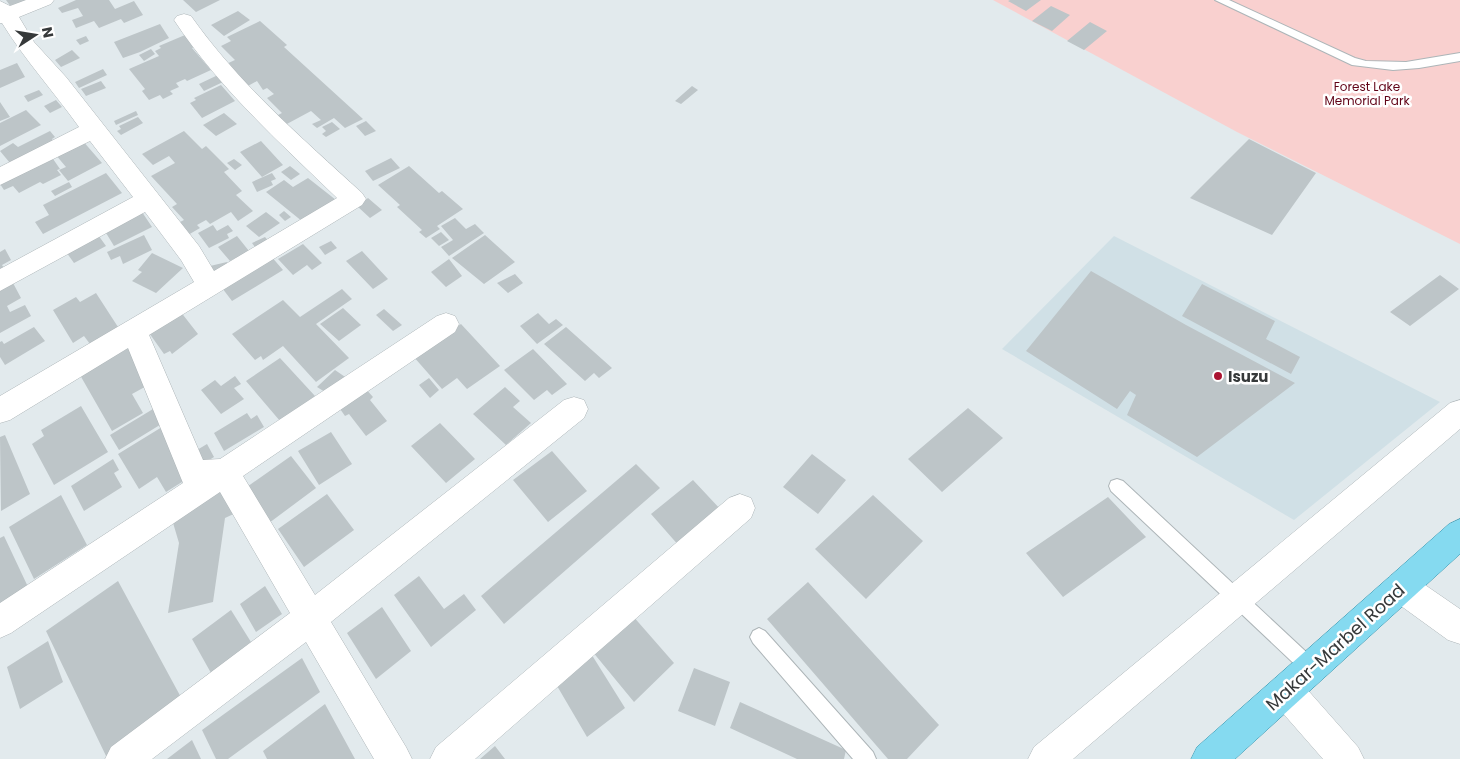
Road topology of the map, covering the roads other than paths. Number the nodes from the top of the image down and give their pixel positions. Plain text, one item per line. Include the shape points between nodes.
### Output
1 (44, 0) edge
2 (1220, 0) edge
3 (2, 13) edge
4 (184, 20) dead end
5 (1460, 58) edge
6 (93, 130) junction
7 (0, 177) edge
8 (150, 199) junction
9 (0, 281) edge
10 (210, 285) junction
11 (446, 324) dead end
12 (134, 331) junction
13 (1, 407) edge
14 (574, 409) dead end
15 (1460, 412) edge
16 (224, 472) junction
17 (1117, 486) dead end
18 (740, 508) dead end
19 (1460, 534) edge
20 (1401, 587) junction
21 (1236, 598) junction
22 (312, 617) junction
23 (0, 622) edge
24 (1460, 628) edge
25 (759, 637) dead end
26 (1311, 668) junction
27 (1286, 691) junction
28 (123, 759) edge
29 (394, 759) edge
30 (448, 759) edge
31 (866, 759) edge
32 (1046, 759) edge
33 (1209, 759) edge
34 (1346, 759) edge

1 - 3 street
2 - 5 lane via 1352,61 1374,67 1412,66
3 - 6 street
4 - 10 street via 200,46 251,102 354,199
6 - 7 street
6 - 8 street
8 - 9 street
8 - 10 street
10 - 12 street
11 - 16 street
12 - 13 street
12 - 16 street via 194,474
14 - 22 street
15 - 21 street
16 - 22 street
16 - 23 street
17 - 21 lane
18 - 30 street
19 - 20 main road, Makar-Marbel Road
20 - 24 street
20 - 26 main road, Makar-Marbel Road
21 - 26 lane
21 - 32 street
22 - 28 street
22 - 29 street
25 - 31 lane
26 - 27 main road, Makar-Marbel Road
27 - 33 main road, Makar-Marbel Road
27 - 34 street

